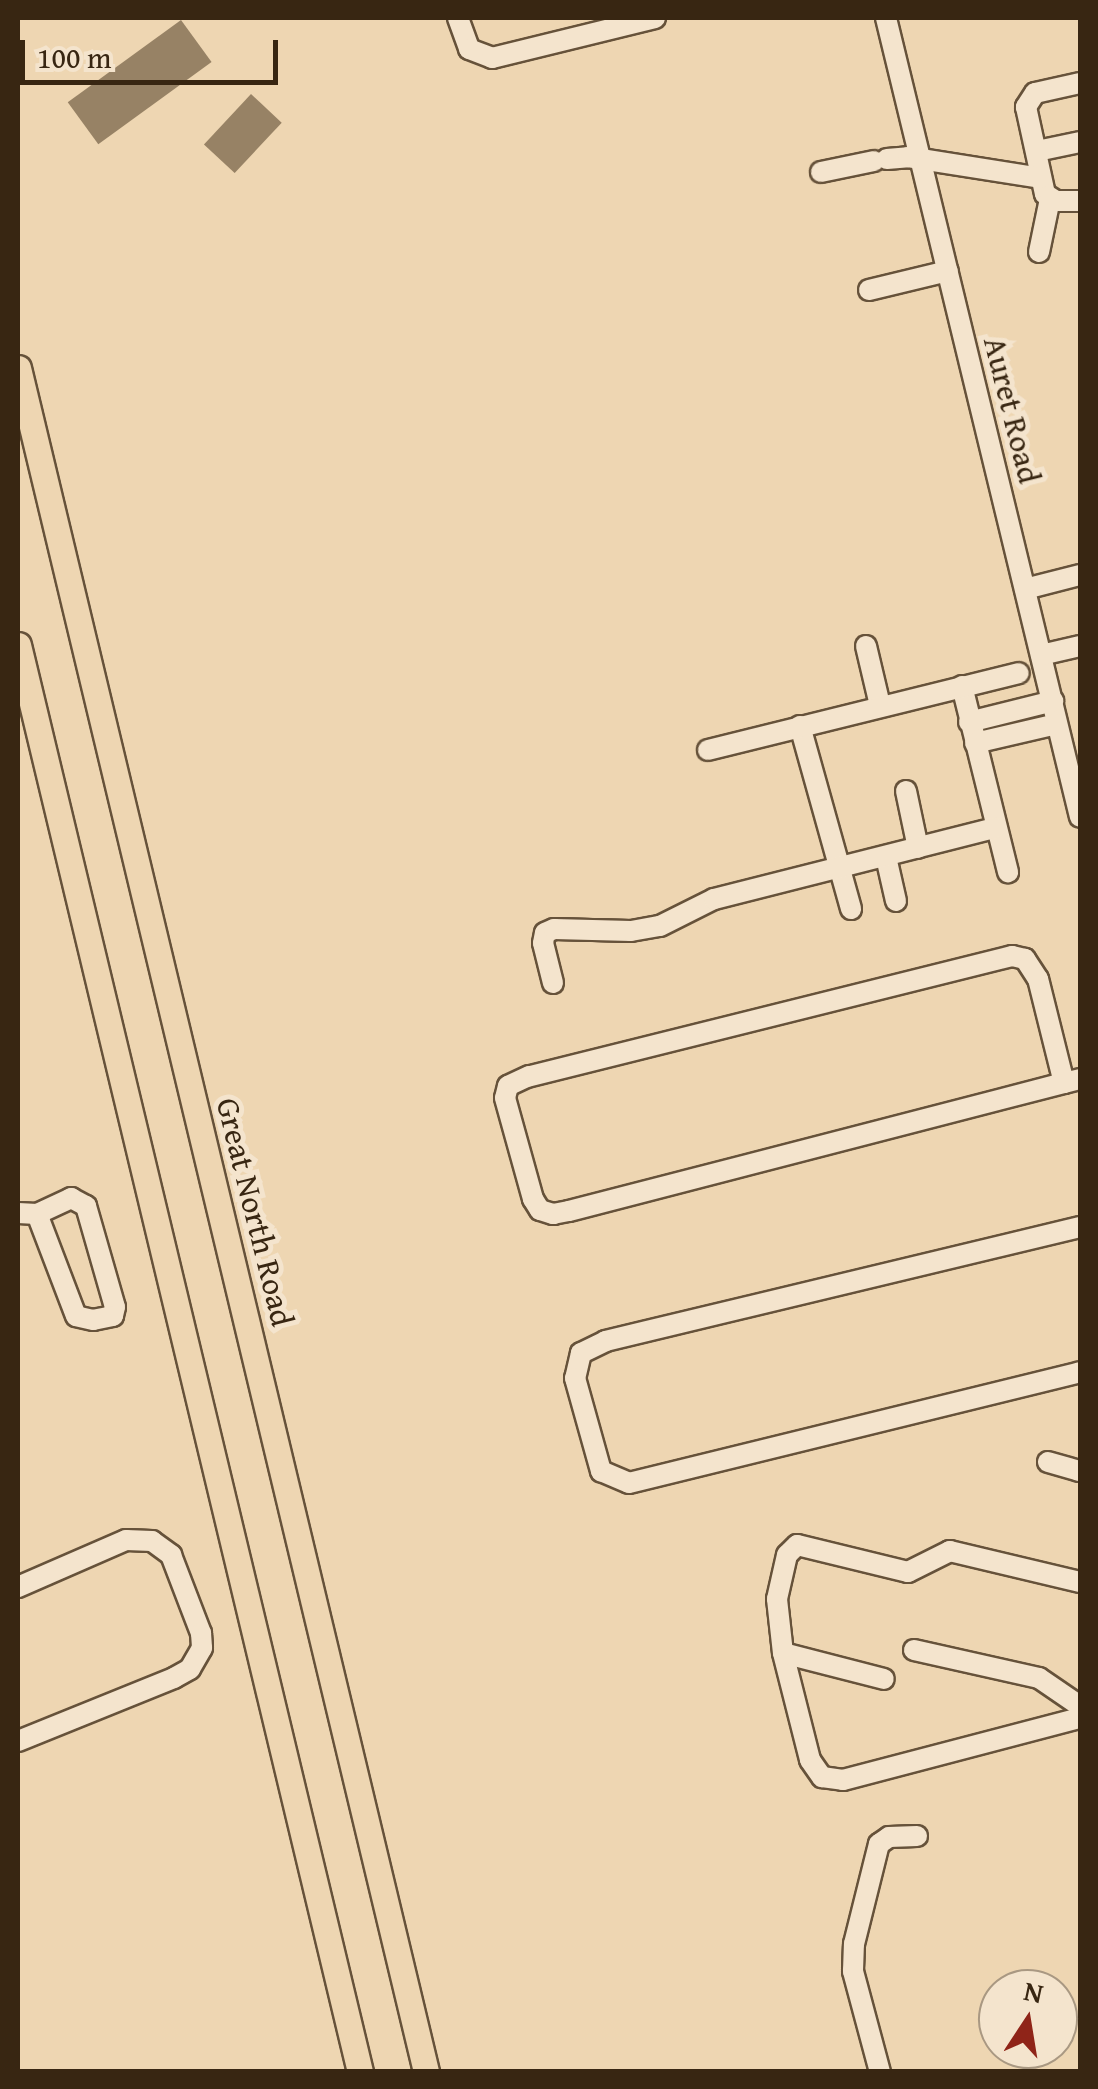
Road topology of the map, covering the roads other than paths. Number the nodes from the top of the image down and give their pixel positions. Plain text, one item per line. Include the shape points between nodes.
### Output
1 (458, 18) edge
2 (655, 18) edge
3 (886, 18) edge
4 (1080, 83) edge
5 (1080, 142) edge
6 (1037, 150) junction
7 (920, 159) junction
8 (821, 172) dead end
9 (1040, 178) junction
10 (1050, 199) junction
11 (1080, 202) edge
12 (1038, 252) dead end
13 (948, 271) junction
14 (869, 290) dead end
15 (18, 368) edge
16 (1080, 575) edge
17 (1025, 589) junction
18 (18, 645) edge
19 (866, 646) dead end
20 (1080, 646) edge
21 (1041, 655) junction
22 (1019, 672) dead end
23 (962, 686) junction
24 (1053, 701) junction
25 (880, 705) junction
26 (1057, 724) junction
27 (800, 726) junction
28 (972, 732) junction
29 (708, 750) dead end
30 (906, 791) dead end
31 (1080, 817) edge
32 (995, 828) junction
33 (918, 848) junction
34 (886, 856) junction
35 (841, 868) junction
36 (1008, 872) dead end
37 (896, 901) dead end
38 (851, 910) dead end
39 (553, 983) dead end
40 (1072, 1081) edge
41 (28, 1214) edge
42 (1080, 1226) edge
43 (1080, 1372) edge
44 (1048, 1462) dead end
45 (1080, 1471) edge
46 (1080, 1582) edge
47 (18, 1586) edge
48 (914, 1650) dead end
49 (784, 1653) junction
50 (884, 1679) dead end
51 (1080, 1706) edge
52 (1080, 1718) edge
53 (18, 1741) edge
54 (918, 1836) dead end
55 (360, 2072) edge
56 (426, 2072) edge
57 (880, 2072) edge

1 - 2 street via 469,49 492,58
3 - 7 street, Auret Road
4 - 6 street via 1028,98
5 - 6 street
6 - 9 street
7 - 8 street
7 - 9 street
7 - 13 street, Auret Road
9 - 10 street
10 - 11 street
10 - 12 street
13 - 14 street
13 - 17 street, Auret Road
15 - 56 main road, Great North Road
16 - 17 street
17 - 21 street, Auret Road
18 - 55 main road
19 - 25 street
20 - 21 street
21 - 24 street, Auret Road
22 - 23 street
23 - 25 street
23 - 28 street
24 - 26 street, Auret Road
24 - 28 street
25 - 27 street
26 - 28 street
26 - 31 street, Auret Road
27 - 29 street
27 - 35 street
28 - 32 street
30 - 33 street
32 - 33 street
32 - 36 street
33 - 34 street
34 - 35 street
34 - 37 street
35 - 38 street
35 - 39 street via 714,899 645,929 554,929 543,943
40 - 40 street via 552,1214 533,1200 505,1098 512,1082 529,1076 1012,956 1025,959 1038,979
41 - 41 street via 76,1316 113,1316 86,1206 72,1198
42 - 43 street via 606,1341 582,1353 575,1378 601,1472 629,1484
44 - 45 street
46 - 49 street via 950,1552 908,1572 798,1545 787,1555 776,1598
47 - 53 street via 126,1540 152,1541 171,1555 202,1648 190,1669 174,1678
48 - 51 street via 1039,1678
49 - 50 street
49 - 52 street via 810,1760 832,1780
54 - 57 street via 878,1844 854,1944 853,1970

